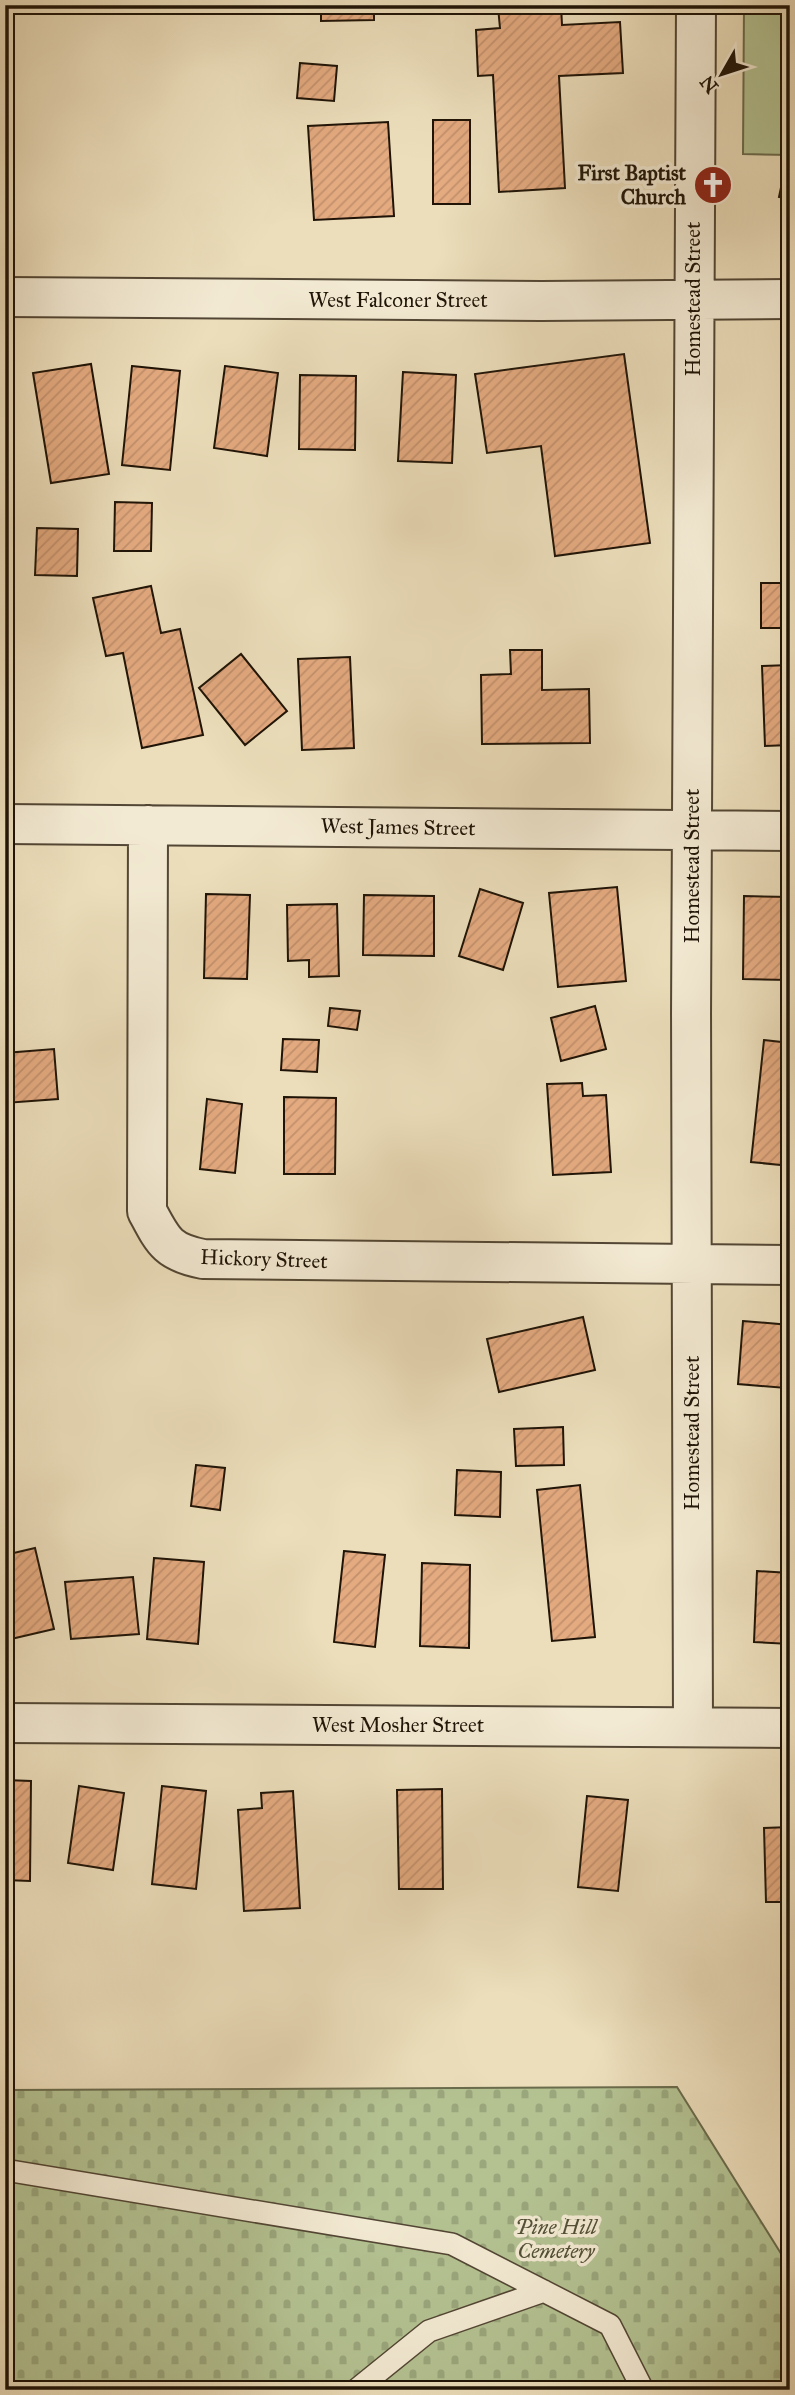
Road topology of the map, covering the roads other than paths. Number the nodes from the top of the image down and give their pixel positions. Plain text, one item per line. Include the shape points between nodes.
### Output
1 (696, 5) edge
2 (5, 297) edge
3 (693, 299) junction
4 (790, 299) edge
5 (5, 824) edge
6 (148, 825) junction
7 (692, 830) junction
8 (790, 831) edge
9 (691, 1265) junction
10 (790, 1265) edge
11 (5, 1723) edge
12 (693, 1727) junction
13 (790, 1728) edge
14 (5, 2170) edge
15 (544, 2291) junction
16 (356, 2390) edge
17 (643, 2390) edge

1 - 3 street, Homestead Street
2 - 3 street, West Falconer Street
3 - 4 street, West Falconer Street
3 - 7 street, Homestead Street
5 - 6 street, West James Street
6 - 7 street, West James Street
6 - 9 street, Hickory Street via 147,1211 162,1240 182,1255 203,1259
7 - 8 street, West James Street
7 - 9 street, Homestead Street
9 - 10 street, Hickory Street
9 - 12 street, Homestead Street
11 - 12 street, West Mosher Street
12 - 13 street, West Mosher Street
14 - 15 lane via 452,2244
15 - 16 lane via 429,2331
15 - 17 lane via 610,2325

